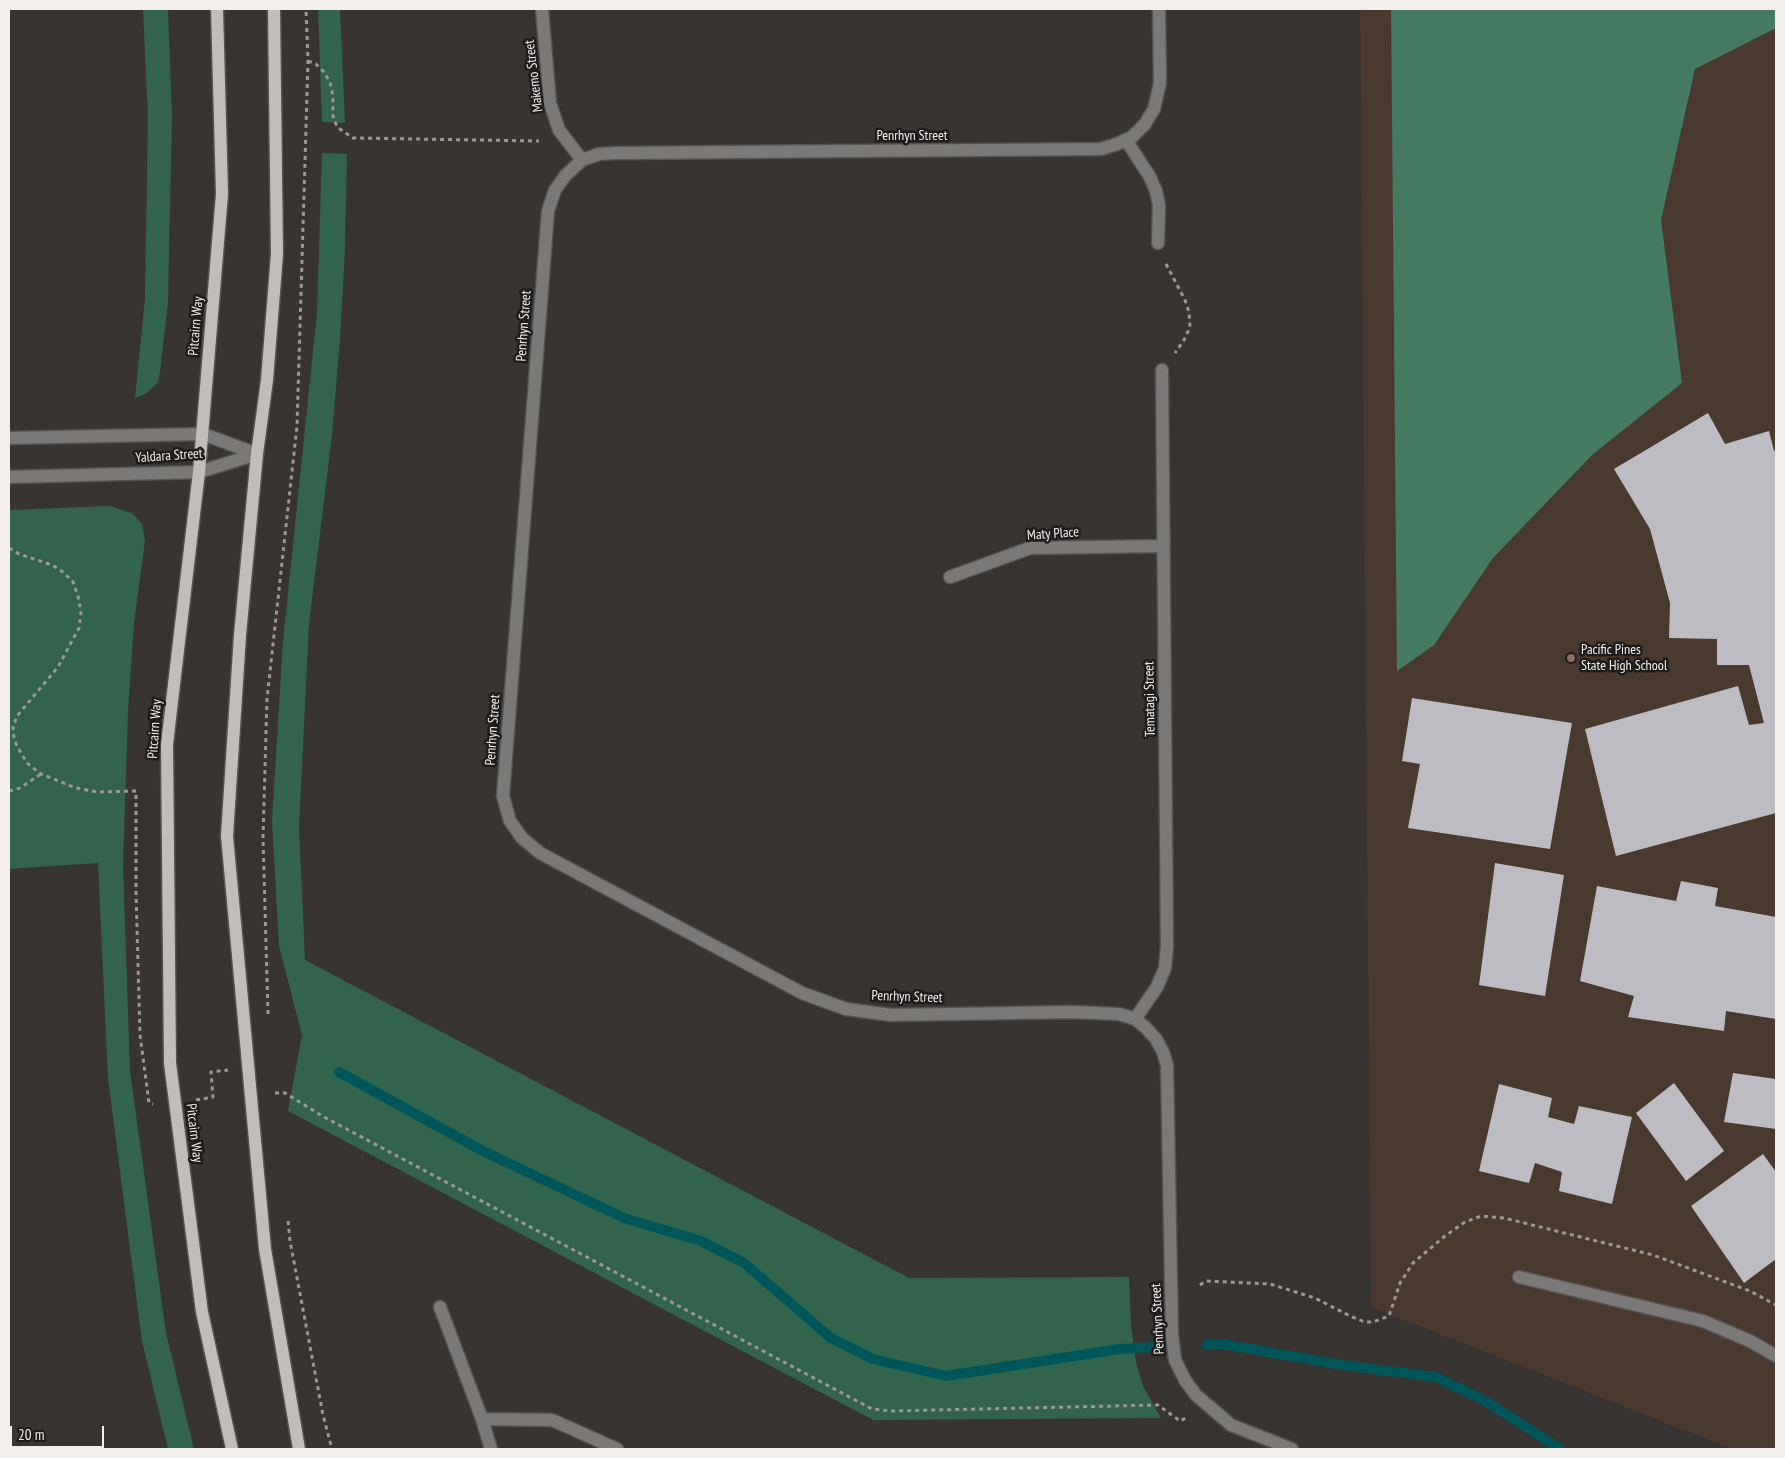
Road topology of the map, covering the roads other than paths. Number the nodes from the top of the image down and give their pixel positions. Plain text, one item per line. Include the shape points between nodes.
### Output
1 (217, 9) edge
2 (274, 9) edge
3 (542, 9) edge
4 (1159, 9) edge
5 (1126, 140) junction
6 (582, 160) junction
7 (1158, 243) road end
8 (1162, 370) road end
9 (203, 434) junction
10 (9, 438) edge
11 (257, 454) junction
12 (200, 472) junction
13 (9, 477) edge
14 (1163, 546) junction
15 (950, 577) dead end
16 (1135, 1019) junction
17 (1519, 1277) dead end
18 (440, 1307) dead end
19 (1776, 1356) edge
20 (482, 1419) junction
21 (232, 1449) edge
22 (298, 1449) edge
23 (491, 1449) edge
24 (617, 1449) edge
25 (1292, 1449) edge

1 - 9 main road, Pitcairn Way via 222,194
2 - 11 main road via 277,254 267,380
3 - 6 street, Makemo Street via 550,103 559,130
4 - 5 street, Penrhyn Street via 1160,82 1154,109 1145,124
5 - 6 street, Penrhyn Street via 1101,149 615,153
5 - 7 street via 1156,191
6 - 16 street, Penrhyn Street via 564,176 548,211 503,796 510,820 522,838 540,853 802,993 846,1008 891,1015 1072,1012 1119,1014
8 - 14 street, Tematagi Street
9 - 10 street, Yaldara Street
9 - 11 street, Yaldara Street
9 - 12 main road, Pitcairn Way
11 - 12 street, Yaldara Street
11 - 22 main road via 240,635 227,836 264,1248
12 - 13 street, Yaldara Street
12 - 21 main road, Pitcairn Way via 167,744 170,1063 202,1312
14 - 15 street, Maty Place via 1030,548
14 - 16 street, Tematagi Street via 1167,946 1165,968 1157,987
16 - 25 street, Penrhyn Street via 1156,1039 1167,1065 1175,1360 1185,1380 1208,1407 1231,1424
17 - 19 street via 1703,1321
18 - 20 street
20 - 23 street
20 - 24 street via 552,1420

